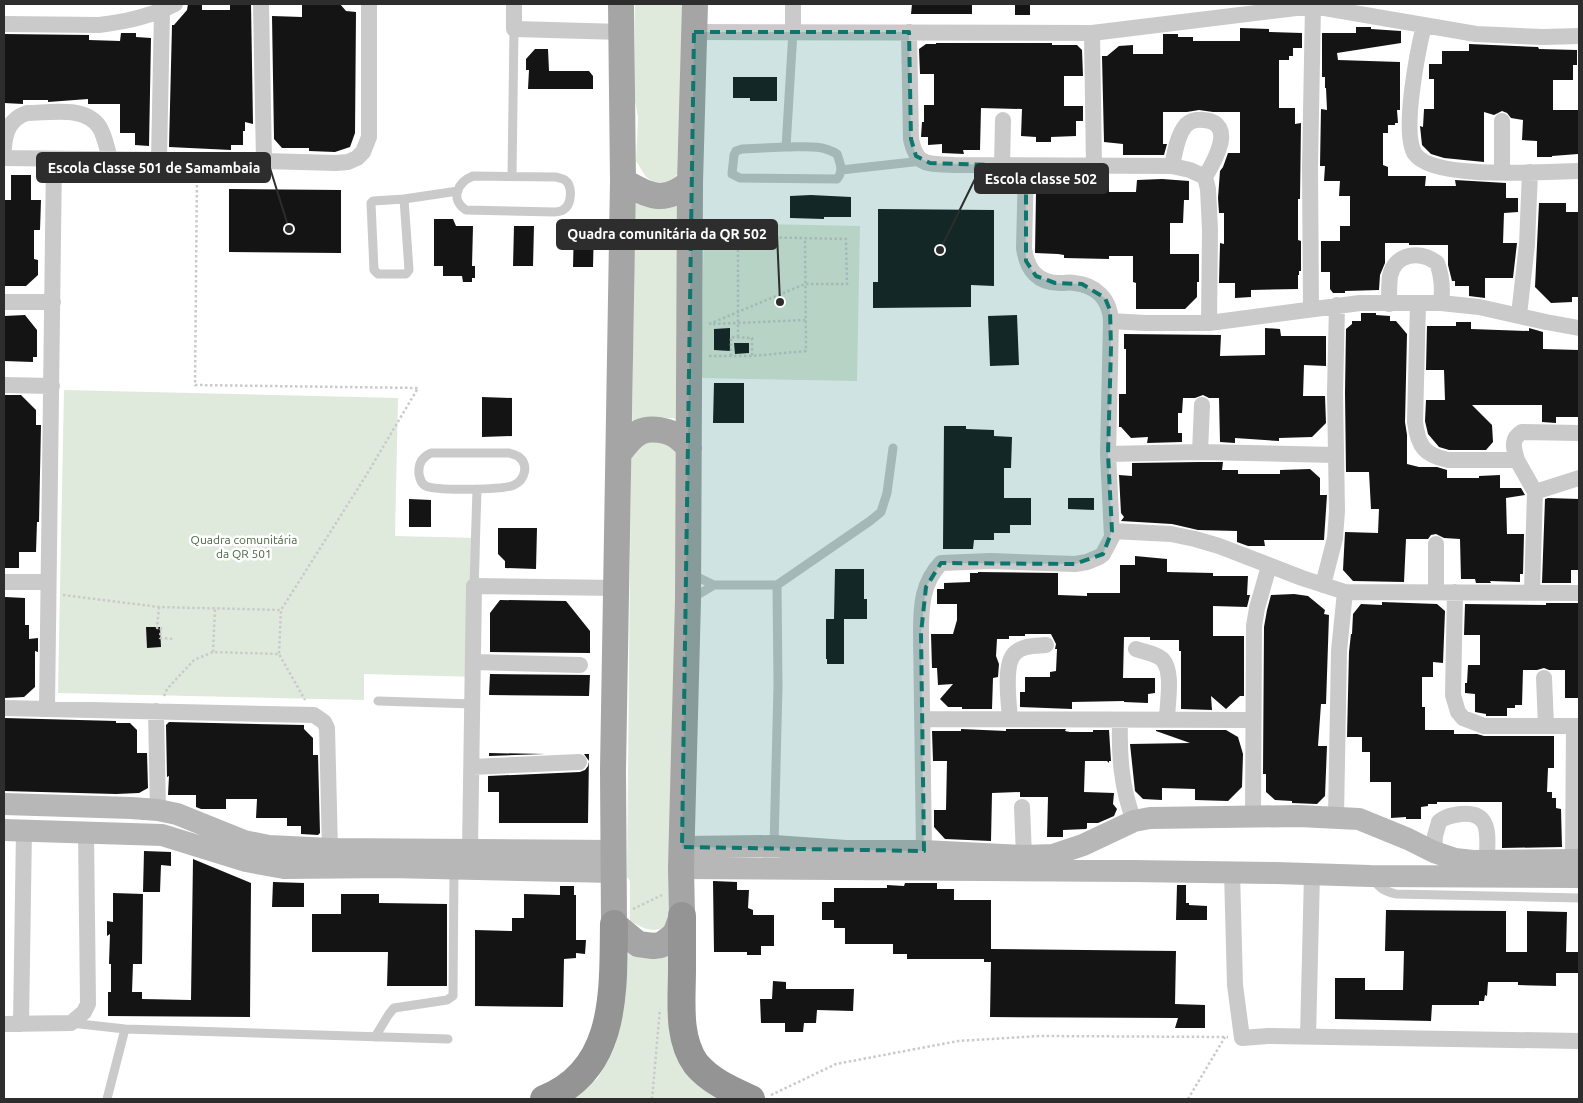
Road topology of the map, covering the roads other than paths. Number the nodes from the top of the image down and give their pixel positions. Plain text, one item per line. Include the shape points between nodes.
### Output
1 (261, 4) edge
2 (369, 4) edge
3 (514, 4) edge
4 (621, 4) edge
5 (793, 4) edge
6 (1313, 6) junction
7 (169, 7) edge
8 (698, 15) edge
9 (4, 24) edge
10 (1424, 25) junction
11 (514, 29) junction
12 (793, 31) junction
13 (622, 32) junction
14 (910, 32) junction
15 (1092, 33) junction
16 (1579, 36) edge
17 (1003, 120) dead end
18 (1502, 121) dead end
19 (786, 147) junction
20 (4, 148) edge
21 (4, 158) edge
22 (110, 158) junction
23 (54, 159) junction
24 (158, 159) junction
25 (264, 161) junction
26 (922, 162) junction
27 (1002, 165) junction
28 (1026, 166) junction
29 (1094, 166) junction
30 (1172, 166) junction
31 (841, 170) junction
32 (1579, 171) edge
33 (1502, 172) junction
34 (1530, 172) junction
35 (512, 176) junction
36 (1205, 177) junction
37 (623, 180) junction
38 (690, 182) junction
39 (458, 191) junction
40 (404, 199) junction
41 (4, 302) edge
42 (53, 302) junction
43 (1418, 303) junction
44 (1441, 303) junction
45 (1389, 304) junction
46 (1337, 305) junction
47 (1311, 309) junction
48 (1519, 315) junction
49 (1111, 321) junction
50 (1209, 324) junction
51 (1579, 328) edge
52 (4, 385) edge
53 (52, 386) junction
54 (1202, 405) dead end
55 (1579, 433) edge
56 (689, 448) junction
57 (893, 448) dead end
58 (620, 452) junction
59 (1200, 452) junction
60 (1108, 454) junction
61 (1336, 455) junction
62 (1517, 460) junction
63 (1579, 478) edge
64 (477, 489) junction
65 (1535, 492) junction
66 (1112, 531) junction
67 (1436, 544) dead end
68 (1269, 566) junction
69 (688, 573) junction
70 (4, 582) edge
71 (714, 585) junction
72 (777, 585) junction
73 (1323, 585) junction
74 (474, 586) junction
75 (49, 588) junction
76 (618, 588) junction
77 (1344, 592) junction
78 (1436, 592) junction
79 (1455, 592) junction
80 (1532, 592) junction
81 (1579, 593) edge
82 (688, 600) junction
83 (1046, 645) dead end
84 (1136, 649) dead end
85 (474, 662) junction
86 (580, 664) dead end
87 (1544, 678) dead end
88 (378, 701) dead end
89 (473, 704) junction
90 (4, 708) edge
91 (47, 708) junction
92 (156, 711) junction
93 (1010, 719) junction
94 (922, 720) junction
95 (1120, 720) junction
96 (1167, 720) junction
97 (1252, 720) junction
98 (1546, 725) junction
99 (1577, 726) edge
100 (580, 762) dead end
101 (472, 767) junction
102 (4, 804) edge
103 (1022, 807) dead end
104 (158, 810) junction
105 (1253, 816) junction
106 (1336, 817) junction
107 (1134, 821) junction
108 (14, 830) edge
109 (86, 831) junction
110 (774, 846) junction
111 (330, 849) junction
112 (470, 850) junction
113 (924, 851) junction
114 (1434, 852) junction
115 (1024, 856) junction
116 (389, 858) junction
117 (681, 858) junction
118 (1487, 860) junction
119 (614, 861) junction
120 (1577, 865) edge
121 (454, 868) junction
122 (1232, 872) junction
123 (1312, 874) junction
124 (1370, 876) junction
125 (1579, 898) edge
126 (681, 905) junction
127 (614, 918) junction
128 (71, 1023) junction
129 (4, 1024) edge
130 (21, 1024) junction
131 (125, 1029) junction
132 (375, 1037) junction
133 (1308, 1037) junction
134 (448, 1039) dead end
135 (1579, 1041) edge
136 (760, 1097) edge
137 (108, 1099) edge
138 (544, 1099) edge

1 - 25 street
2 - 25 street via 369,137 363,152 348,162
3 - 11 street
4 - 13 main road
5 - 12 street
6 - 10 street
6 - 15 street
6 - 47 street
7 - 9 street via 115,24
7 - 24 street
8 - 12 street
8 - 38 main road
10 - 16 street via 1476,34
10 - 33 street via 1416,58 1410,113 1413,150 1417,156 1439,168
11 - 13 street
11 - 35 lane
12 - 14 street
12 - 19 lane
13 - 37 main road
14 - 15 street
14 - 26 street via 911,139 916,156
15 - 29 street
17 - 27 street
18 - 33 street
19 - 31 lane via 816,146 832,151 837,154
19 - 31 lane via 736,151 732,174 740,178 837,179
20 - 22 street via 8,128 20,115 78,113 88,116 98,126
21 - 23 street
22 - 23 street
22 - 24 street
23 - 42 street
24 - 25 street
26 - 27 street
26 - 31 lane
27 - 28 street
28 - 29 street
28 - 49 street via 1026,261 1036,276 1046,280 1092,287 1108,304
29 - 30 street
30 - 36 street
30 - 36 street via 1180,134 1186,125 1196,120 1211,121 1221,135 1220,147
32 - 34 street
33 - 34 street
34 - 48 street via 1527,244
35 - 39 lane via 474,176 460,184
35 - 39 lane via 564,180 570,191 567,206 555,212 466,210 460,206
36 - 50 street via 1210,230
37 - 38 main road via 644,193 657,196 678,192
37 - 58 main road
38 - 56 main road
39 - 40 lane
40 - 40 lane via 371,203 374,270 378,274 406,274 409,270
41 - 42 street
42 - 53 street
43 - 44 street
43 - 45 street
43 - 62 street via 1415,422 1423,449 1448,460
44 - 45 street via 1443,288 1437,263 1414,255 1404,258 1392,269
44 - 48 street
45 - 46 street
46 - 47 street
46 - 61 street
47 - 50 street
48 - 51 street
49 - 50 street
49 - 60 street
52 - 53 street
53 - 75 street
54 - 59 street
55 - 62 street via 1522,432 1513,443
56 - 58 main road via 669,432 653,430 640,432
56 - 69 main road
57 - 72 lane via 881,512
58 - 76 main road
59 - 60 street
59 - 61 street
60 - 66 street
61 - 73 street via 1336,529
62 - 65 street
63 - 65 street
64 - 64 lane via 424,486 418,470 421,461 431,453 509,453 523,461 523,478 519,483
64 - 74 lane
65 - 80 street
66 - 68 street via 1170,534 1195,539
66 - 94 street via 1103,554 1087,562 942,562 933,572 921,606
67 - 78 street
68 - 73 street
68 - 97 street via 1254,626
69 - 71 lane
69 - 82 main road
70 - 75 street
71 - 72 lane
71 - 82 lane
72 - 110 lane
73 - 77 street
74 - 76 street
74 - 85 street
75 - 91 street
76 - 119 main road
77 - 78 street
77 - 106 street via 1339,651
78 - 79 street
79 - 80 street
79 - 98 street via 1453,695 1458,712 1468,722 1484,726
80 - 81 street
82 - 117 main road
83 - 93 street via 1023,648 1010,659
84 - 96 street via 1156,655 1166,666
85 - 86 street
85 - 89 street
87 - 98 street
88 - 89 lane
89 - 101 street
90 - 91 street
91 - 92 street
92 - 104 street
92 - 111 street via 314,715 324,722
93 - 94 street
93 - 95 street
94 - 113 street
95 - 96 street
95 - 107 street via 1120,769
96 - 97 street
97 - 105 street
98 - 99 street
99 - 120 street
100 - 101 street
101 - 112 street
102 - 104 street
103 - 115 street
104 - 111 street via 177,814 244,842
105 - 106 street
105 - 107 street via 1171,816
106 - 114 street via 1359,819
107 - 115 street via 1066,851
108 - 109 street
108 - 130 street
109 - 116 street via 162,834 246,861 284,868
109 - 128 street via 88,1004
110 - 113 street via 846,851
110 - 117 street
111 - 116 street
112 - 116 street
112 - 119 street
113 - 115 street
114 - 118 street via 1454,859
114 - 118 street via 1439,822 1450,816 1472,814 1485,824
116 - 121 street
117 - 122 street
117 - 126 main road
118 - 120 street
119 - 121 street
119 - 127 main road
120 - 124 street
121 - 132 lane via 453,996 447,1000 394,1008
122 - 123 street
122 - 133 street via 1235,985 1242,1038
123 - 124 street
123 - 133 street
124 - 125 lane via 1378,887 1396,894
126 - 127 main road via 676,932 661,945 638,944
126 - 136 highway via 682,1015 689,1051 709,1077 728,1089
127 - 138 highway via 614,973 609,1017 598,1052 566,1088
128 - 130 street
128 - 131 lane
129 - 130 street
131 - 132 lane
131 - 137 lane
132 - 134 lane
133 - 135 street

